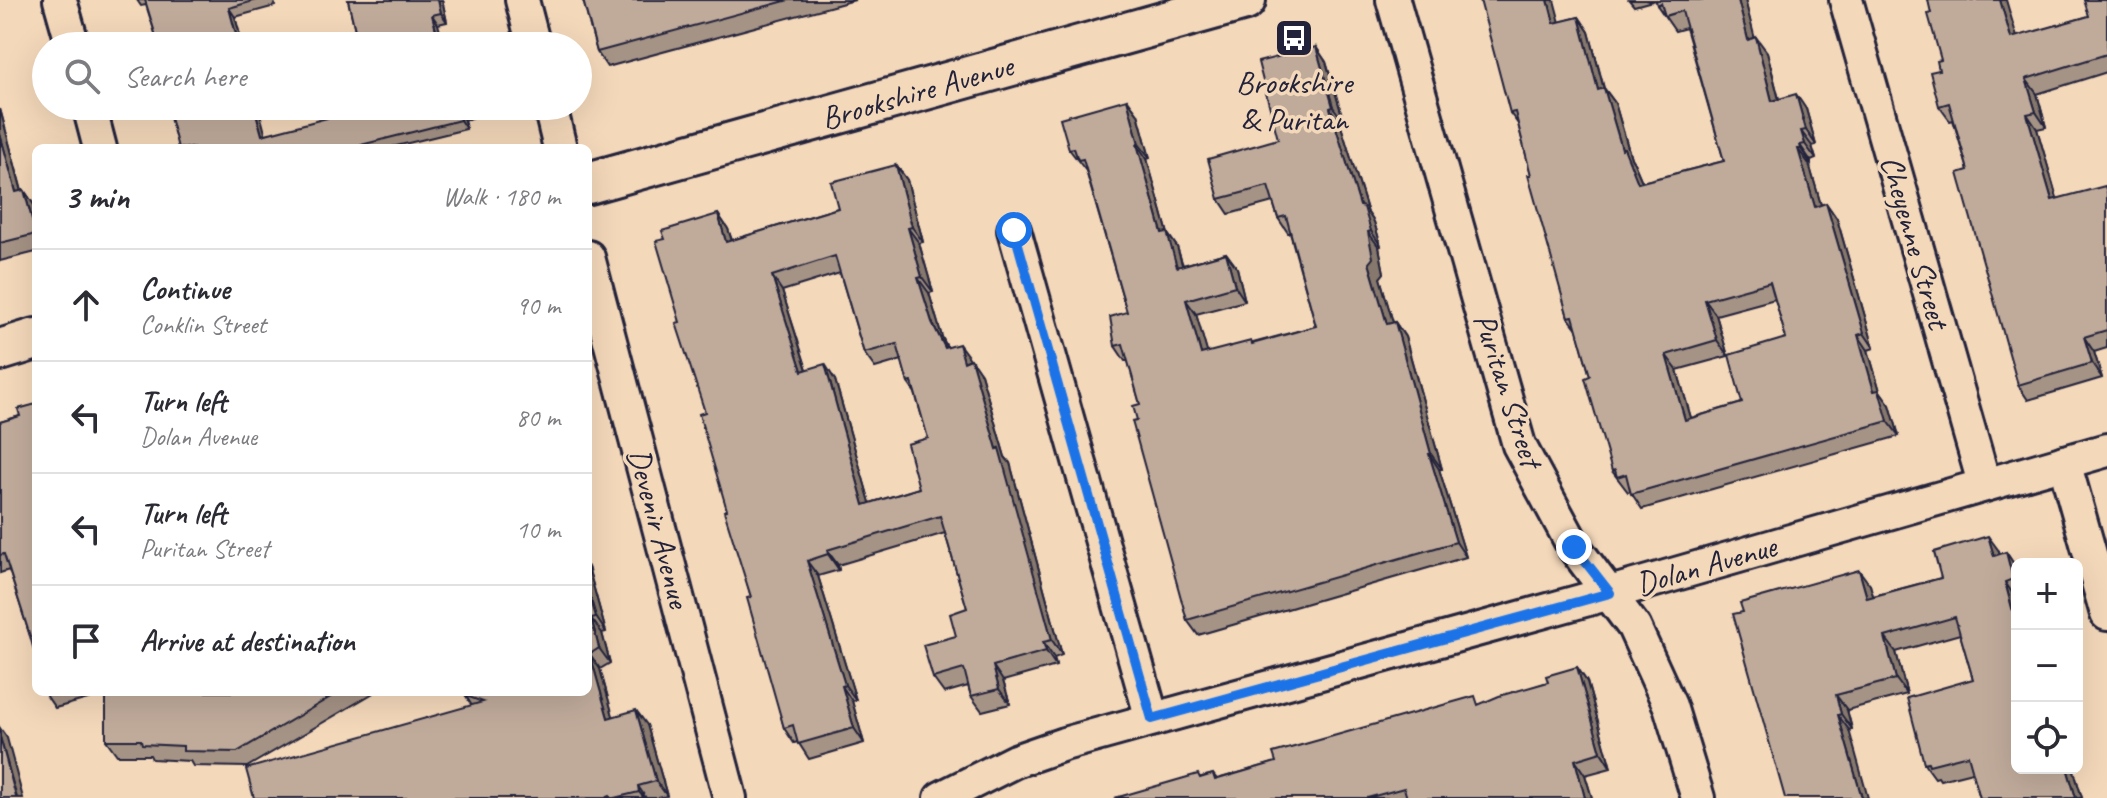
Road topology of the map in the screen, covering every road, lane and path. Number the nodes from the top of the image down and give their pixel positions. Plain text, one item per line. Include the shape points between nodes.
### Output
1 (60, 0) edge
2 (522, 0) edge
3 (1245, 0) edge
4 (1393, 0) edge
5 (1846, 0) edge
6 (69, 32) edge
7 (530, 32) edge
8 (93, 120) edge
9 (553, 120) edge
10 (99, 144) edge
11 (559, 144) edge
12 (592, 182) edge
13 (1014, 230) dead end
14 (592, 272) edge
15 (32, 340) edge
16 (0, 350) edge
17 (2107, 450) edge
18 (2064, 462) junction
19 (1984, 483) junction
20 (1610, 593) junction
21 (2107, 614) edge
22 (1152, 719) junction
23 (730, 798) edge
24 (941, 798) edge
25 (1698, 798) edge

1 - 6 street
2 - 7 street
3 - 12 street, Brookshire Avenue
4 - 20 street, Puritan Street via 1519,445 1574,547
5 - 19 street, Cheyenne Street
8 - 10 street
9 - 11 street
13 - 22 street
14 - 23 street, Devenir Avenue
15 - 16 street
17 - 18 street, Dolan Avenue
18 - 19 street, Dolan Avenue
18 - 21 street
19 - 20 street, Dolan Avenue
20 - 22 street, Dolan Avenue
20 - 25 street, Puritan Street via 1634,627 1670,706
22 - 24 street, Dolan Avenue via 1015,761

